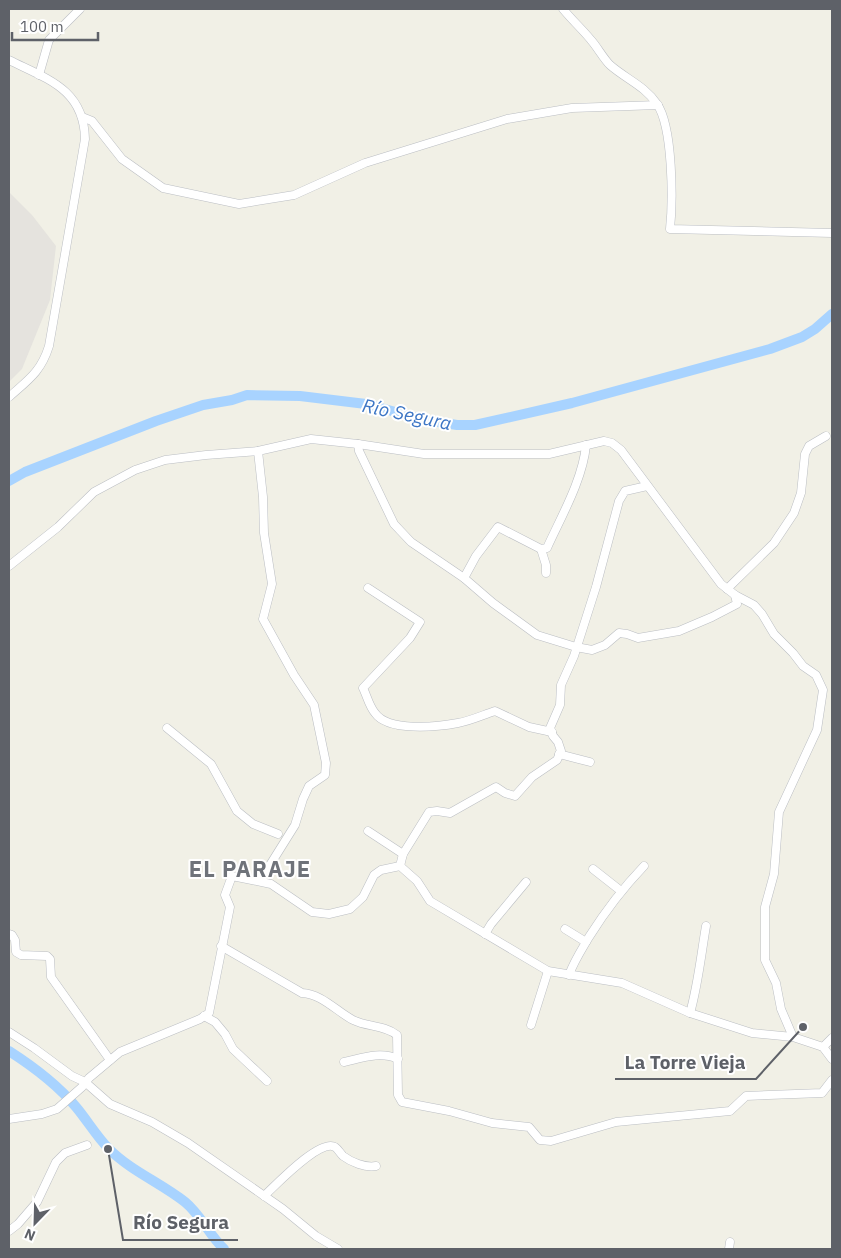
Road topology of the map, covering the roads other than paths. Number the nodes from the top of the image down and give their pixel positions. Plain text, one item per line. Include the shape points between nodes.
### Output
1 (80, 9) edge
2 (563, 9) edge
3 (9, 60) edge
4 (39, 75) junction
5 (658, 105) junction
6 (82, 117) junction
7 (832, 233) edge
8 (9, 397) edge
9 (826, 436) dead end
10 (358, 444) junction
11 (586, 446) junction
12 (258, 451) junction
13 (647, 486) junction
14 (541, 550) junction
15 (9, 566) edge
16 (546, 573) dead end
17 (464, 578) junction
18 (368, 588) dead end
19 (728, 590) junction
20 (735, 596) junction
21 (576, 647) junction
22 (167, 728) dead end
23 (552, 732) junction
24 (559, 754) junction
25 (590, 762) dead end
26 (368, 831) dead end
27 (278, 834) dead end
28 (403, 854) junction
29 (400, 866) junction
30 (644, 866) dead end
31 (593, 869) dead end
32 (260, 881) junction
33 (526, 882) dead end
34 (621, 891) junction
35 (706, 926) dead end
36 (565, 929) dead end
37 (9, 934) edge
38 (486, 934) junction
39 (586, 942) junction
40 (221, 946) junction
41 (548, 971) junction
42 (570, 975) junction
43 (690, 1013) junction
44 (204, 1016) junction
45 (531, 1026) dead end
46 (9, 1032) edge
47 (793, 1037) junction
48 (832, 1038) edge
49 (823, 1047) junction
50 (398, 1059) junction
51 (832, 1059) edge
52 (110, 1060) junction
53 (344, 1062) dead end
54 (832, 1080) edge
55 (267, 1082) dead end
56 (84, 1084) junction
57 (9, 1119) edge
58 (87, 1145) dead end
59 (376, 1166) dead end
60 (264, 1196) junction
61 (9, 1231) edge
62 (338, 1249) edge

1 - 4 street via 49,40
2 - 5 street via 610,64 646,90
3 - 4 street
4 - 6 street via 69,94
5 - 6 street via 572,108 506,119 364,163 294,195 239,204 162,188 122,159 92,121
5 - 7 street via 663,116 671,168 670,229
6 - 8 street via 85,139 49,346 35,375
9 - 19 street via 809,446 805,454 801,492 794,513 774,543
10 - 11 street via 424,454 549,454
10 - 12 street via 311,439
10 - 17 street via 394,524 411,542
11 - 13 street via 604,441 612,443 621,450
11 - 14 street via 585,458 571,495 547,548
12 - 15 street via 164,460 135,470 94,492
12 - 32 street via 264,533 272,584 263,619 314,705 326,763 325,775 309,786 295,826
13 - 19 street
13 - 21 street via 625,492 619,501
14 - 16 street
14 - 17 street via 498,527
17 - 21 street via 537,635
18 - 23 street via 420,622 410,638 363,688 374,713 384,722 431,726 459,723 495,711 529,727
19 - 20 street
20 - 21 street via 737,604 678,631 638,638 619,633 605,645 592,650
20 - 47 street via 754,605 774,634 816,676 823,690 817,730 779,812 774,874 765,907 766,960
21 - 23 street via 561,685 560,705 550,728
22 - 27 street via 211,764 237,811 253,824
23 - 24 street via 561,751
24 - 25 street
24 - 28 street via 557,760 532,777 515,796 496,787 450,814 429,812
26 - 28 street
28 - 29 street
29 - 32 street via 374,875 364,897 350,909 328,914 312,912 271,884
29 - 38 street via 417,881 430,901
30 - 34 street
31 - 34 street
32 - 40 street via 232,876 225,895 230,907
33 - 38 street
34 - 39 street
35 - 43 street via 698,988
36 - 39 street
37 - 52 street via 21,956 47,956 50,959 51,977
38 - 41 street
39 - 42 street
40 - 44 street via 209,1013
40 - 50 street via 302,993 312,994 354,1021 390,1030 397,1035
41 - 42 street
41 - 45 street
42 - 43 street via 622,983
43 - 47 street via 752,1033
44 - 52 street via 134,1045
44 - 55 street via 215,1022 233,1049
46 - 56 street
47 - 49 street
48 - 49 street
49 - 51 street
50 - 53 street via 374,1055
50 - 54 street via 398,1095 402,1102 492,1123 529,1127 540,1140 551,1142 616,1122 730,1111 746,1096 822,1093
52 - 56 street
56 - 57 street via 59,1108
56 - 60 street via 110,1104 160,1126 188,1143
58 - 61 street via 65,1153 56,1162 37,1202
59 - 60 street via 352,1162 334,1147 321,1148
60 - 62 street

